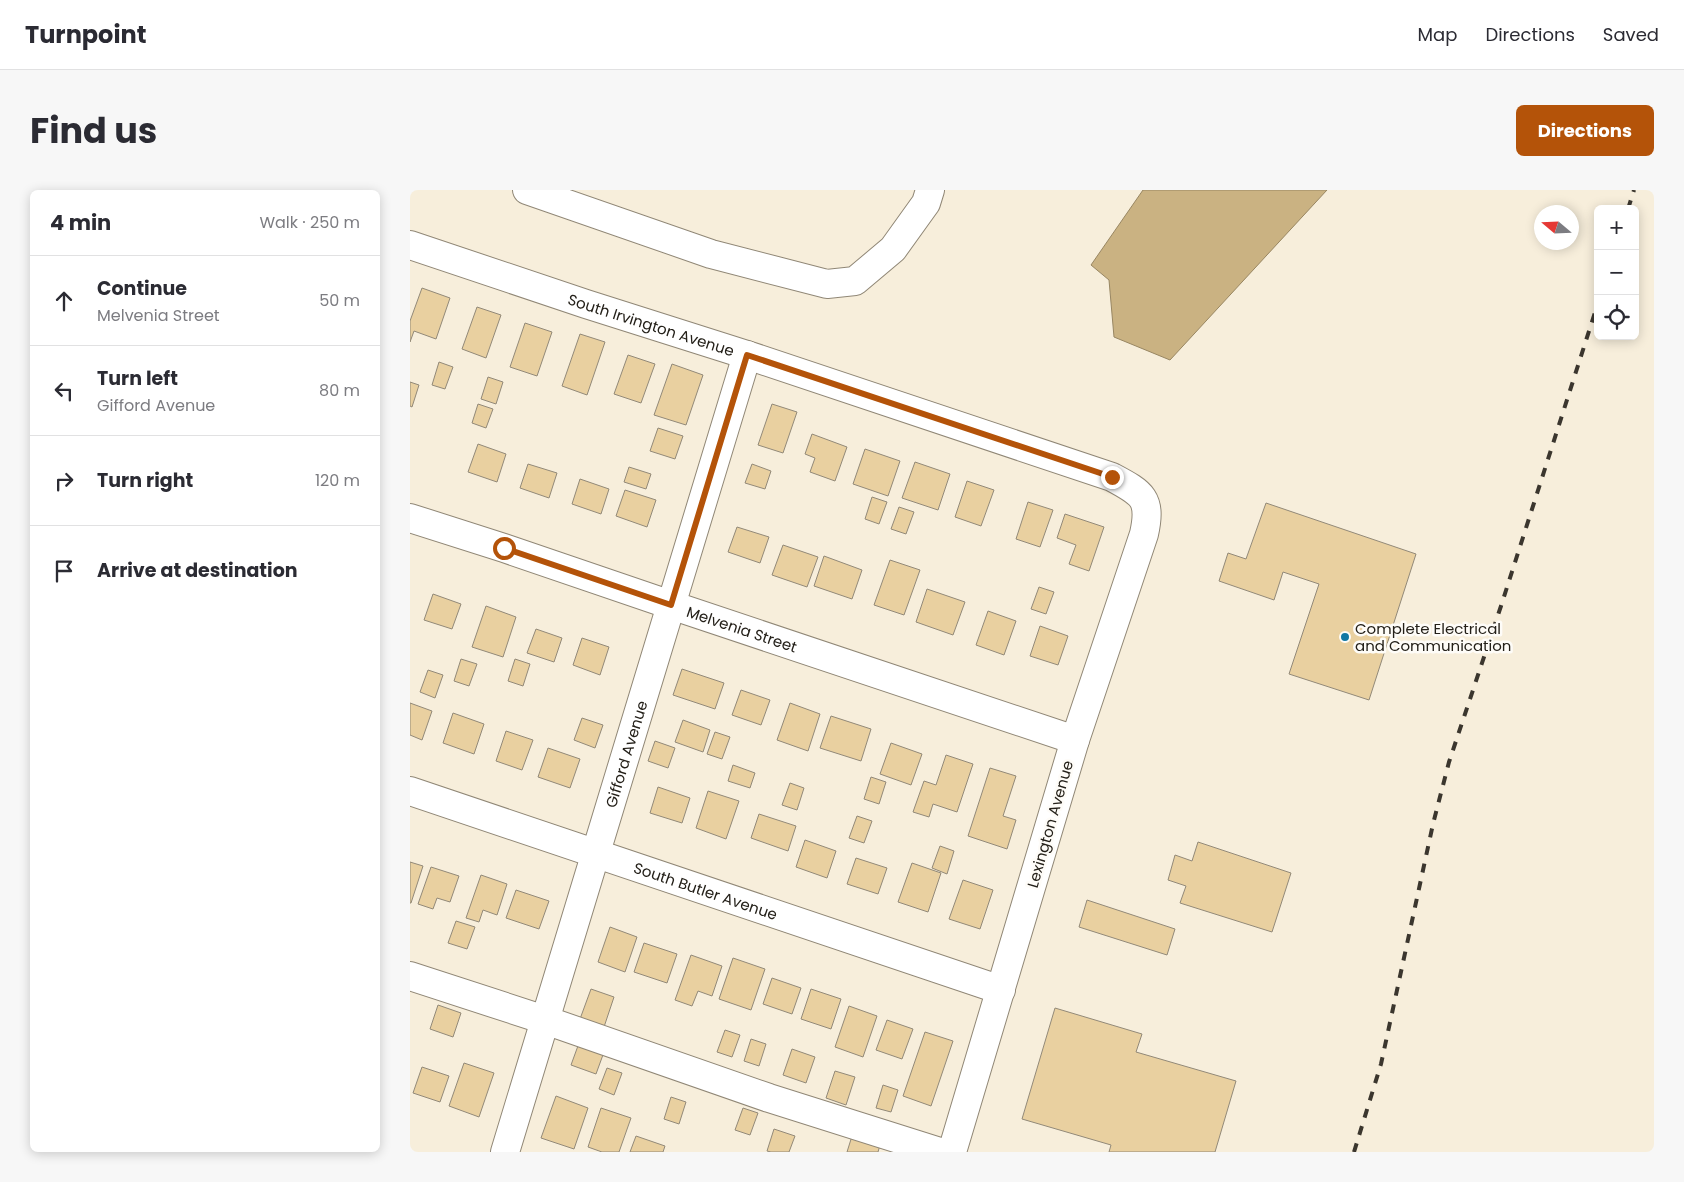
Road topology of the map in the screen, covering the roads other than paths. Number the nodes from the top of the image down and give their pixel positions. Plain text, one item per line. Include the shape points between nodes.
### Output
1 (527, 190) edge
2 (933, 194) edge
3 (410, 245) edge
4 (747, 355) junction
5 (1143, 498) joint
6 (410, 518) edge
7 (671, 605) junction
8 (1075, 740) junction
9 (410, 791) edge
10 (595, 854) junction
11 (410, 976) edge
12 (1001, 990) junction
13 (545, 1020) junction
14 (505, 1152) edge
15 (940, 1152) edge
16 (952, 1152) edge

1 - 2 street via 711,254 827,284 855,281 893,249
3 - 4 street, South Irvington Avenue
4 - 5 street, South Irvington Avenue via 1112,477
4 - 7 street, Gifford Avenue
5 - 8 street, Lexington Avenue via 1148,515 1144,534
6 - 7 street, Melvenia Street
7 - 8 street, Melvenia Street
7 - 10 street, Gifford Avenue
8 - 12 street, Lexington Avenue
9 - 10 street, South Butler Avenue
10 - 12 street, South Butler Avenue
10 - 13 street, Gifford Avenue
11 - 13 street
12 - 16 street, Lexington Avenue
13 - 14 street, Gifford Avenue
13 - 15 street via 769,1098

